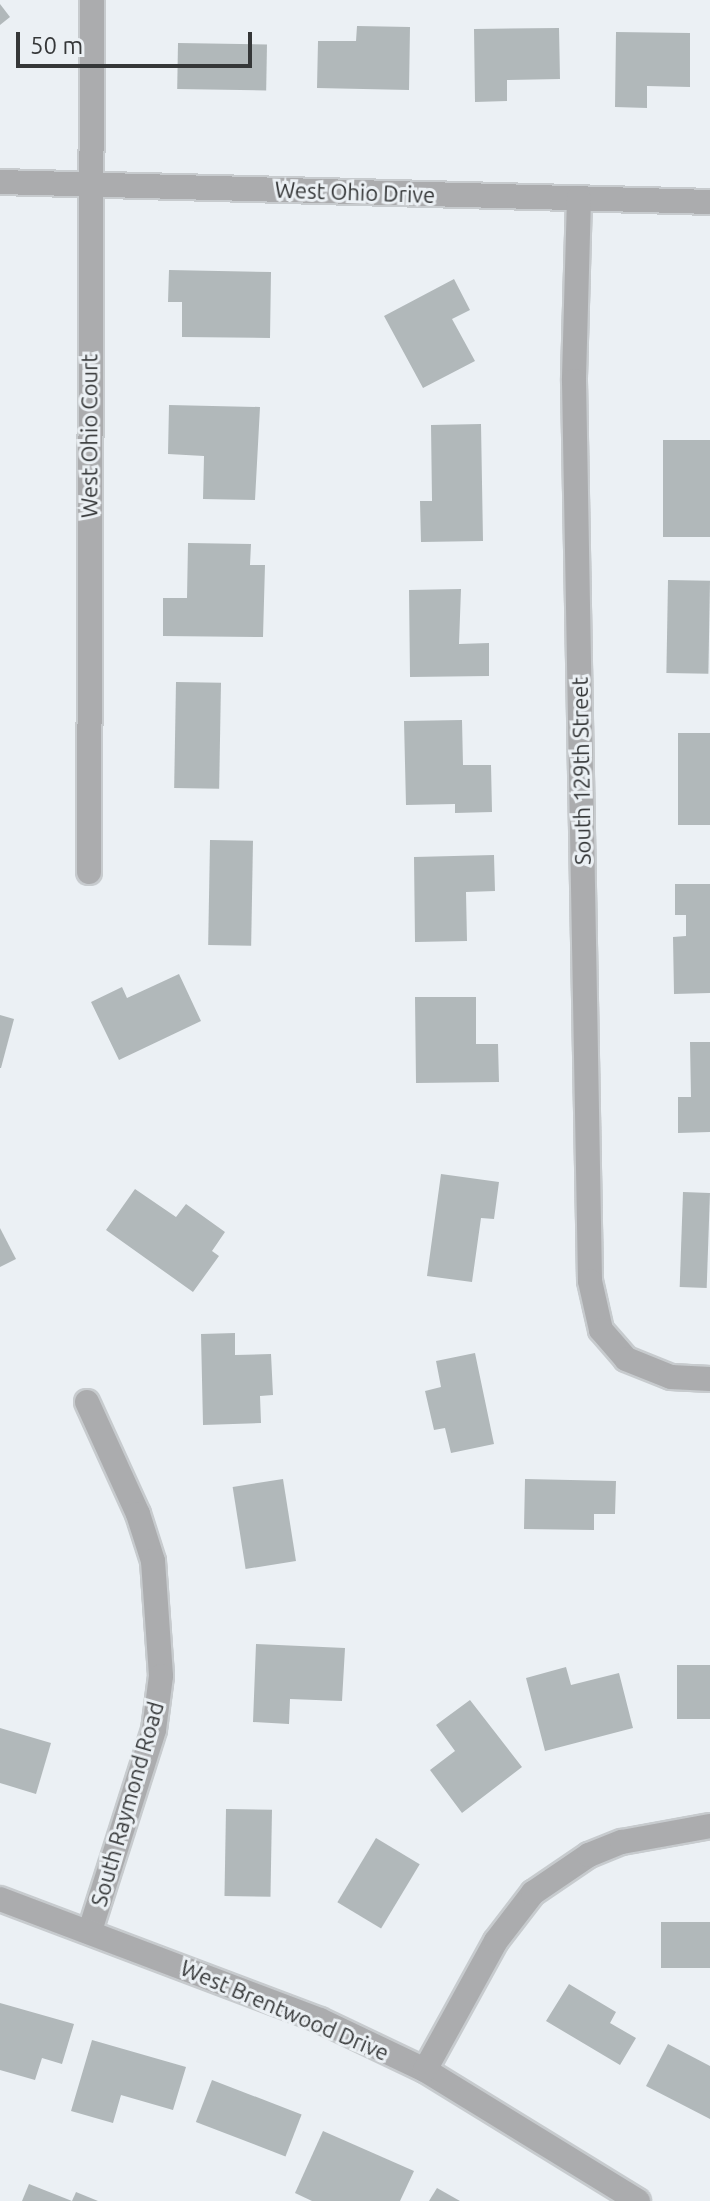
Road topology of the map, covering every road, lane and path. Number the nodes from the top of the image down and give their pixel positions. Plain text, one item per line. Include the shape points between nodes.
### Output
1 (92, 0) edge
2 (0, 182) edge
3 (88, 184) junction
4 (579, 198) junction
5 (710, 202) edge
6 (89, 872) dead end
7 (710, 1379) edge
8 (87, 1402) dead end
9 (710, 1826) edge
10 (0, 1899) edge
11 (90, 1930) junction
12 (425, 2070) junction
13 (638, 2201) edge

1 - 3 street, West Ohio Court
2 - 3 street, West Ohio Drive
3 - 4 street, West Ohio Drive
3 - 6 street, West Ohio Court
4 - 5 street, West Ohio Drive
4 - 7 street, South 129th Street via 574,381 590,1281 593,1306 609,1341 646,1371
8 - 11 street, South Raymond Road via 138,1514 153,1561 161,1676 154,1730
9 - 12 street via 622,1842 589,1855 533,1893 496,1941
10 - 11 street, West Brentwood Drive
11 - 12 street, West Brentwood Drive via 320,2020
12 - 13 street, West Brentwood Drive

